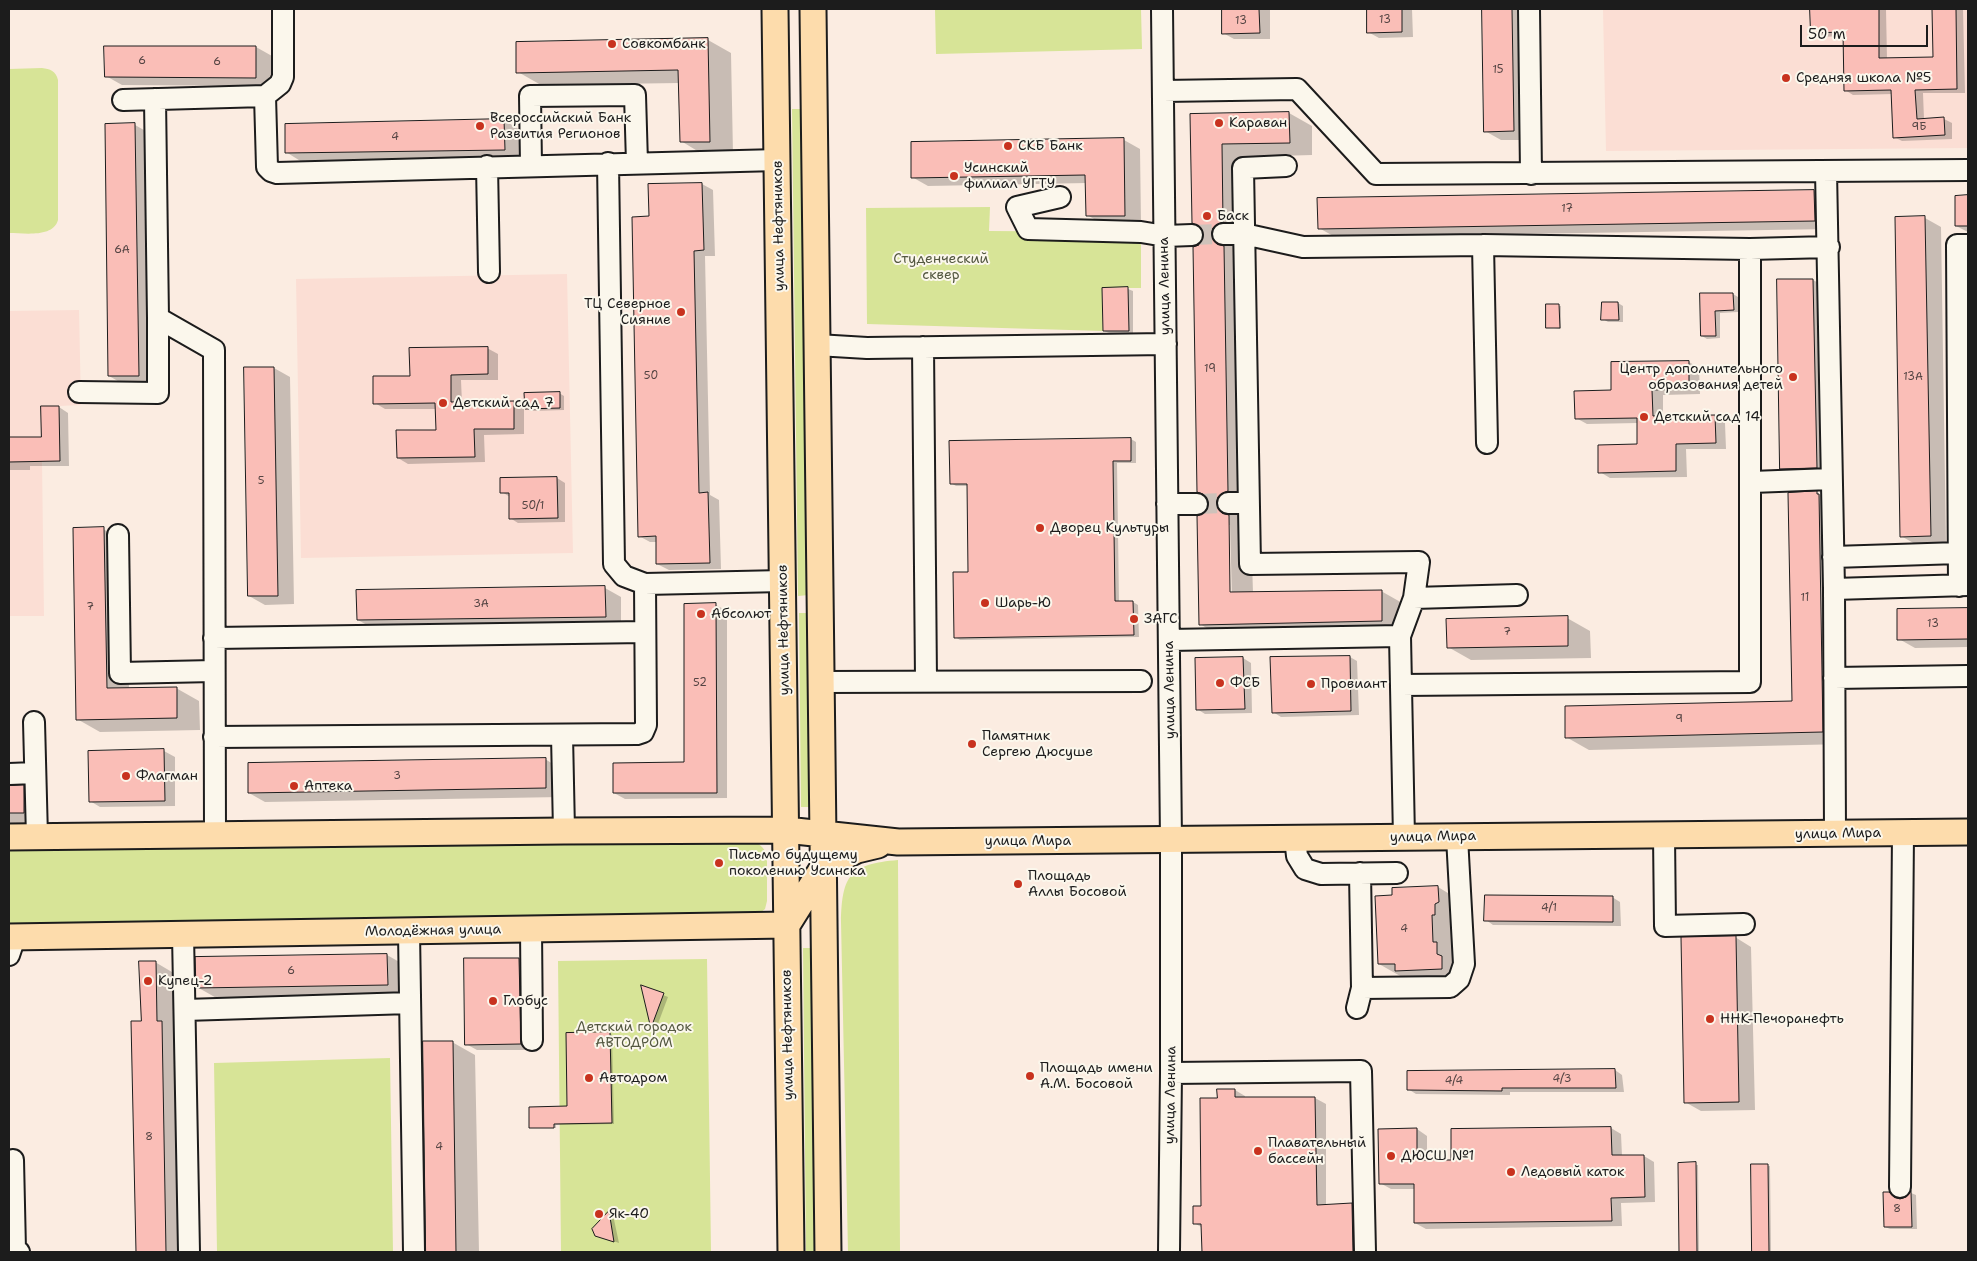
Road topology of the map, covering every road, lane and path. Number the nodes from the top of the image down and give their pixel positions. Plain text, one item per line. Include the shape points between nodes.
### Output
1 (283, 9) edge
2 (776, 9) edge
3 (813, 9) edge
4 (1162, 9) edge
5 (1529, 9) edge
6 (1163, 91) junction
7 (265, 96) junction
8 (155, 99) junction
9 (123, 100) dead end
10 (778, 160) junction
11 (608, 163) junction
12 (637, 163) junction
13 (487, 166) junction
14 (531, 166) junction
15 (1286, 166) dead end
16 (1968, 170) edge
17 (1826, 171) junction
18 (1531, 174) junction
19 (1060, 197) dead end
20 (1224, 234) tunnel mouth
21 (1244, 234) junction
22 (1192, 235) tunnel mouth
23 (1165, 236) junction
24 (1483, 245) junction
25 (1968, 245) edge
26 (1829, 247) junction
27 (1750, 249) junction
28 (489, 272) dead end
29 (158, 318) junction
30 (1166, 344) junction
31 (817, 345) junction
32 (923, 347) junction
33 (79, 392) dead end
34 (1487, 443) dead end
35 (1831, 479) junction
36 (1752, 482) junction
37 (1167, 504) junction
38 (1197, 504) tunnel mouth
39 (118, 535) dead end
40 (1959, 553) junction
41 (1833, 557) junction
42 (645, 584) junction
43 (1964, 585) edge
44 (1834, 589) junction
45 (783, 592) junction
46 (1517, 595) dead end
47 (1414, 598) junction
48 (820, 603) junction
49 (645, 632) junction
50 (1400, 636) junction
51 (214, 638) junction
52 (1169, 640) junction
53 (214, 671) junction
54 (1968, 676) edge
55 (1834, 678) junction
56 (926, 680) junction
57 (1141, 681) dead end
58 (822, 682) junction
59 (1401, 685) junction
60 (34, 722) dead end
61 (562, 734) junction
62 (214, 738) junction
63 (35, 773) junction
64 (9, 774) edge
65 (786, 830) junction
66 (564, 831) junction
67 (1968, 832) edge
68 (1903, 833) junction
69 (215, 834) junction
70 (823, 834) junction
71 (1835, 834) junction
72 (1664, 835) junction
73 (37, 836) junction
74 (9, 837) edge
75 (1457, 837) junction
76 (1295, 838) junction
77 (1404, 838) junction
78 (1171, 840) junction
79 (898, 842) junction
80 (824, 866) junction
81 (1360, 873) junction
82 (1396, 873) dead end
83 (1744, 924) dead end
84 (787, 925) junction
85 (531, 929) junction
86 (409, 932) junction
87 (183, 934) junction
88 (11, 943) edge
89 (1362, 988) junction
90 (410, 1003) junction
91 (1357, 1008) dead end
92 (185, 1010) junction
93 (532, 1040) dead end
94 (1171, 1073) junction
95 (13, 1160) dead end
96 (1900, 1187) dead end
97 (19, 1252) edge
98 (189, 1252) edge
99 (414, 1252) edge
100 (791, 1252) edge
101 (828, 1252) edge
102 (1169, 1252) edge
103 (1365, 1252) edge

1 - 7 street via 283,77 280,84
2 - 10 main road, улица Нефтяников
3 - 31 main road
4 - 6 street, улица Ленина
5 - 18 street
6 - 18 street via 1297,89 1376,174
6 - 23 street, улица Ленина
7 - 8 street
7 - 13 street via 267,167 277,173
8 - 9 street
8 - 29 street
10 - 12 street
10 - 45 main road, улица Нефтяников
11 - 12 street
11 - 14 street
11 - 42 street via 614,564 624,576
12 - 14 street via 635,95 530,96
13 - 14 street
13 - 28 street
15 - 21 street via 1243,168
16 - 17 street
17 - 18 street
17 - 26 street
19 - 23 street via 1017,206 1028,228 1141,232
20 - 21 street
21 - 24 street via 1303,247
21 - 47 street via 1238,503 1250,564 1419,562
22 - 23 street
23 - 30 street, улица Ленина
24 - 27 street
24 - 34 street
25 - 40 street via 1957,245
26 - 27 street
26 - 35 street
27 - 36 street
29 - 33 street via 158,393
29 - 51 street via 214,350
30 - 32 street
30 - 37 street, улица Ленина
31 - 32 street
31 - 48 main road
32 - 56 street
35 - 36 street
35 - 41 street
36 - 59 street via 1750,682
37 - 38 street
37 - 52 street, улица Ленина
39 - 53 street via 120,673
40 - 41 street
40 - 43 street
41 - 44 street
42 - 45 street
42 - 49 street
43 - 44 street
44 - 55 street
45 - 48 main road
45 - 65 main road, улица Нефтяников
46 - 47 street
47 - 50 street
48 - 58 main road
49 - 51 street
49 - 61 street via 646,725 643,732
50 - 52 street
50 - 59 street
51 - 53 street
52 - 78 street, улица Ленина
53 - 62 street
54 - 55 street
55 - 71 street
56 - 57 street
56 - 58 street
58 - 70 main road
59 - 77 street
60 - 63 street
61 - 62 street
61 - 66 street
62 - 69 street
63 - 64 street
63 - 73 street
65 - 66 main road
65 - 70 main road
65 - 84 main road, улица Нефтяников
66 - 69 main road
67 - 68 main road, улица Мира
68 - 71 main road, улица Мира
68 - 96 street
69 - 73 main road
70 - 79 main road, улица Мира
70 - 80 main road
71 - 72 main road, улица Мира
72 - 75 main road, улица Мира
72 - 83 street via 1666,926
73 - 74 main road
75 - 77 main road, улица Мира
75 - 89 street via 1464,964 1459,979 1450,987
76 - 77 main road, улица Мира
76 - 78 main road, улица Мира
76 - 81 street via 1297,856 1305,869 1321,874
78 - 79 main road, улица Мира
78 - 94 street, улица Ленина
79 - 80 main road, улица Мира via 857,850
80 - 84 main road
80 - 101 main road
81 - 82 street
81 - 89 street
84 - 85 main road, Молодёжная улица
84 - 100 main road, улица Нефтяников
85 - 86 main road, Молодёжная улица
85 - 93 street
86 - 87 main road, Молодёжная улица
86 - 90 street
87 - 88 main road, Молодёжная улица
87 - 92 street
89 - 91 street
90 - 92 street
90 - 99 street
92 - 98 street
94 - 102 street, улица Ленина
94 - 103 street via 1361,1072
95 - 97 street via 15,1250

